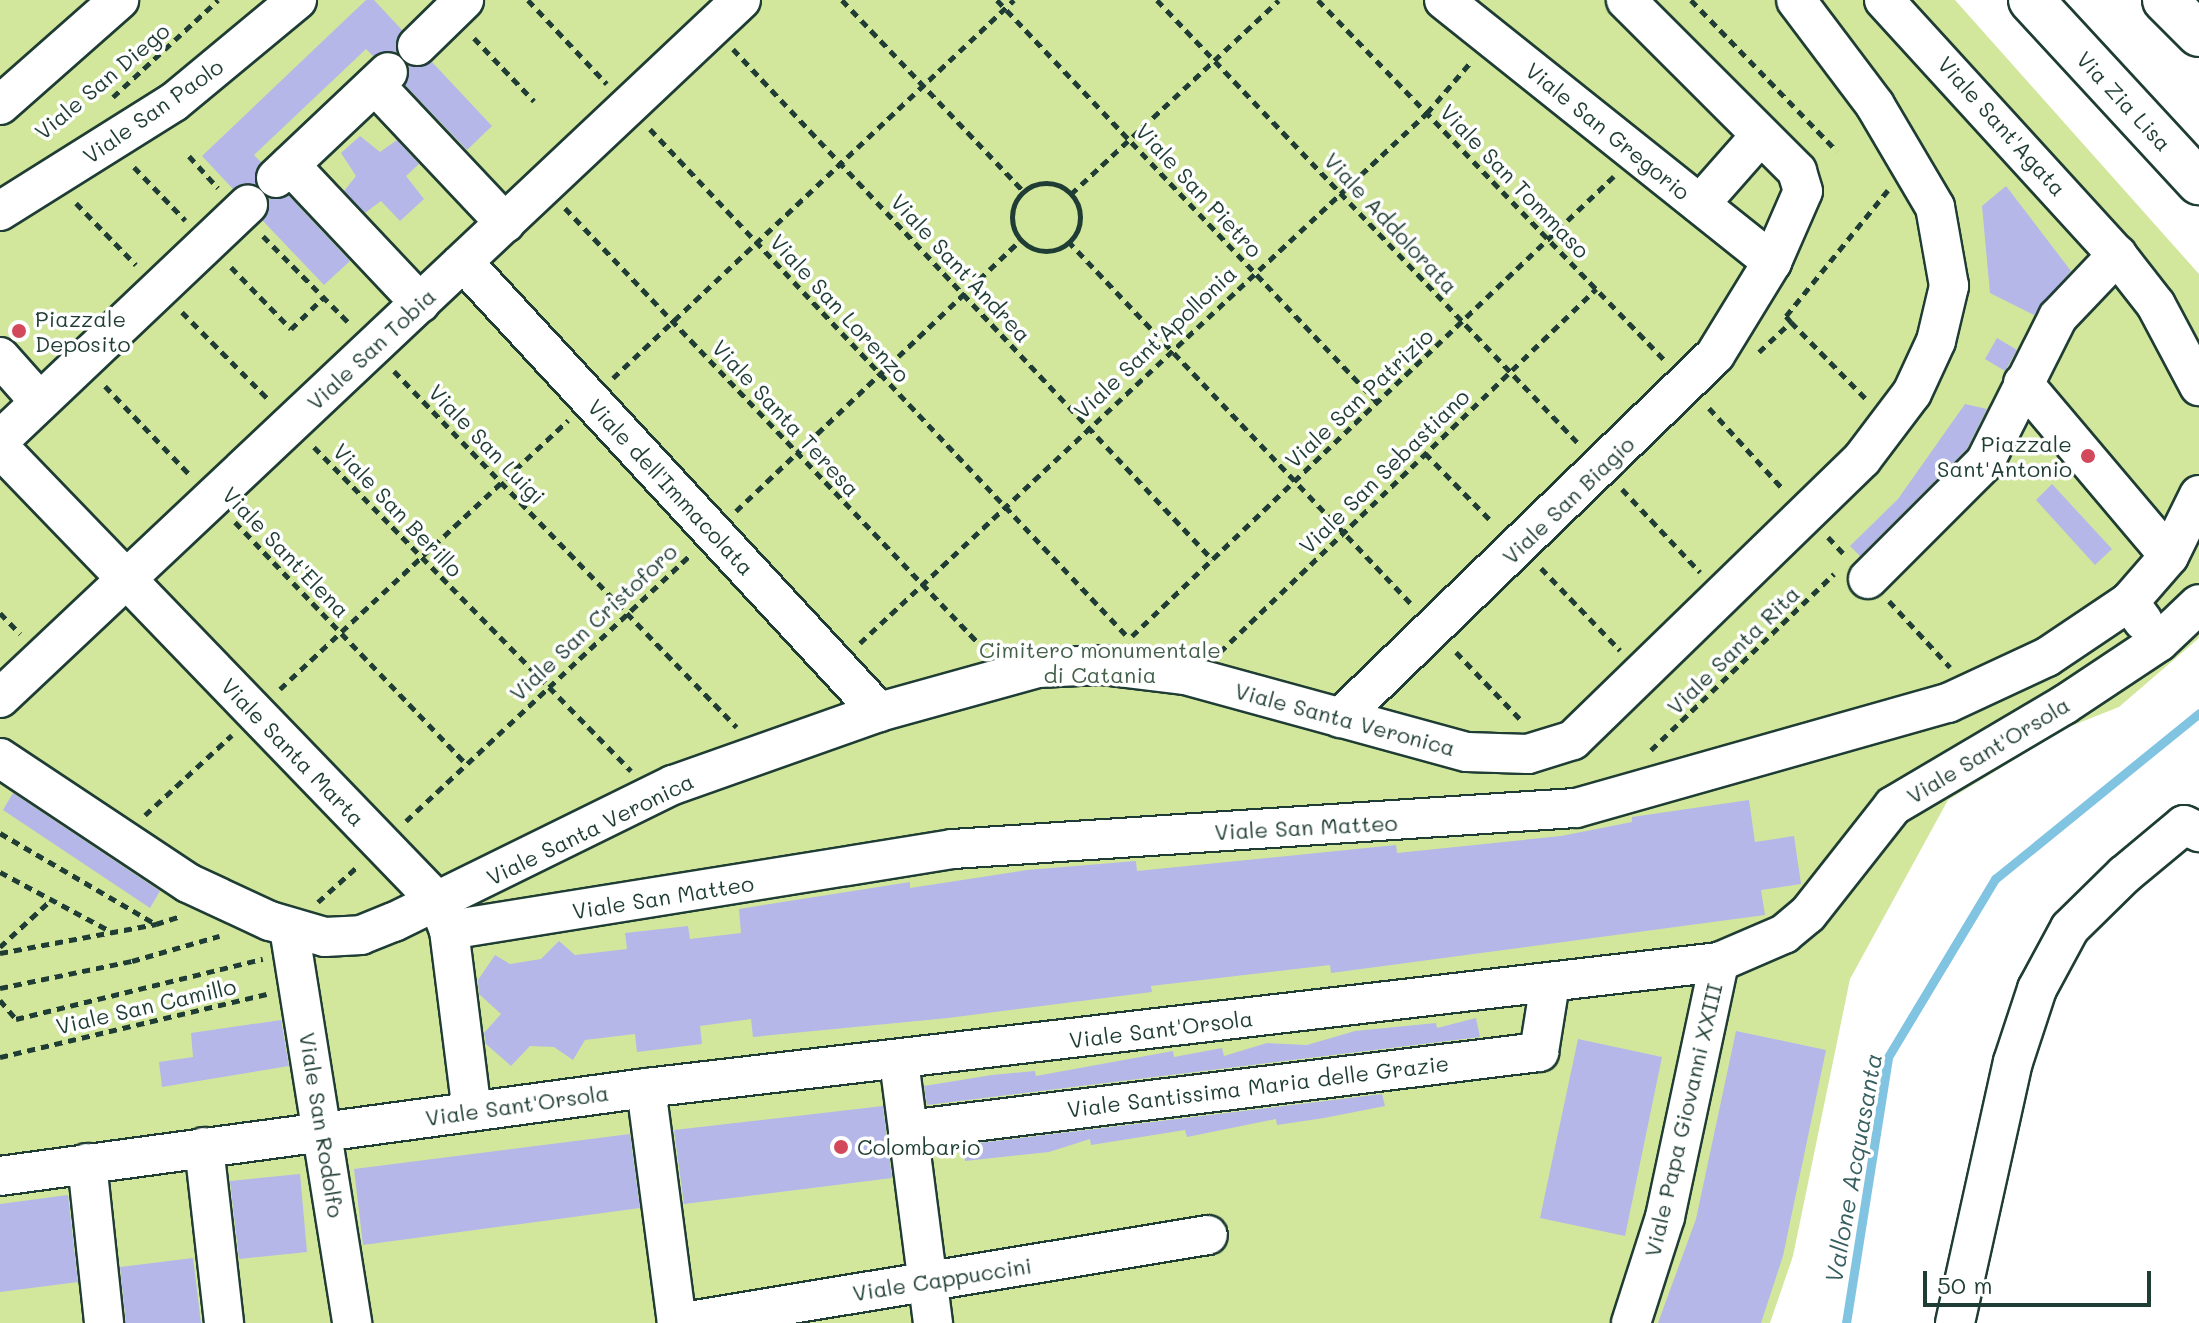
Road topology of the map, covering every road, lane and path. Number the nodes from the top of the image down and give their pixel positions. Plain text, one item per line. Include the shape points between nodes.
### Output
1 (119, 0) edge
2 (218, 0) edge
3 (297, 0) edge
4 (528, 0) edge
5 (741, 0) edge
6 (842, 0) edge
7 (997, 0) edge
8 (1157, 0) edge
9 (1279, 0) edge
10 (1318, 0) edge
11 (1444, 0) edge
12 (1626, 0) edge
13 (1691, 0) edge
14 (1796, 0) edge
15 (1884, 0) edge
16 (2165, 0) edge
17 (457, 6) edge
18 (2051, 7) edge
19 (713, 27) junction
20 (2199, 34) edge
21 (1491, 38) junction
22 (417, 46) dead end
23 (1214, 61) junction
24 (534, 101) dead end
25 (0, 105) edge
26 (628, 107) junction
27 (100, 108) dead end
28 (1427, 113) junction
29 (1759, 137) junction
30 (1129, 140) junction
31 (1837, 151) dead end
32 (1637, 152) junction
33 (189, 156) dead end
34 (53, 180) junction
35 (2199, 182) edge
36 (544, 186) junction
37 (1024, 192) junction
38 (1339, 192) junction
39 (1071, 194) junction
40 (1700, 204) junction
41 (244, 208) junction
42 (0, 211) edge
43 (505, 223) junction
44 (1022, 239) junction
45 (1068, 241) junction
46 (1550, 241) junction
47 (2117, 255) junction
48 (463, 262) junction
49 (1772, 262) junction
50 (1254, 271) junction
51 (159, 289) junction
52 (1596, 289) junction
53 (964, 294) junction
54 (420, 303) junction
55 (1463, 322) junction
56 (1791, 322) dead end
57 (372, 348) junction
58 (1170, 349) junction
59 (0, 357) edge
60 (82, 362) junction
61 (1510, 372) junction
62 (880, 374) junction
63 (2023, 383) junction
64 (2199, 386) edge
65 (1696, 394) junction
66 (40, 402) junction
67 (1377, 402) junction
68 (291, 424) junction
69 (1891, 424) junction
70 (1088, 427) junction
71 (0, 440) edge
72 (0, 448) edge
73 (797, 453) junction
74 (1425, 453) junction
75 (1611, 478) junction
76 (1294, 480) junction
77 (2199, 495) edge
78 (212, 498) junction
79 (1005, 506) junction
80 (1806, 514) junction
81 (713, 533) junction
82 (1343, 533) junction
83 (1842, 551) dead end
84 (2169, 556) junction
85 (1530, 558) junction
86 (1212, 559) junction
87 (1859, 569) junction
88 (127, 579) junction
89 (922, 584) junction
90 (1722, 596) junction
91 (2129, 602) junction
92 (2199, 604) edge
93 (627, 614) junction
94 (1129, 638) junction
95 (1446, 641) junction
96 (2159, 642) junction
97 (1101, 665) junction
98 (836, 666) junction
99 (1642, 675) junction
100 (995, 677) junction
101 (1194, 677) junction
102 (548, 686) junction
103 (1973, 692) junction
104 (0, 698) edge
105 (879, 712) junction
106 (1340, 718) junction
107 (1549, 750) junction
108 (762, 754) junction
109 (0, 758) edge
110 (1638, 763) dead end
111 (466, 764) junction
112 (654, 794) junction
113 (2199, 832) edge
114 (0, 833) edge
115 (382, 844) junction
116 (0, 872) edge
117 (52, 899) junction
118 (227, 901) junction
119 (443, 916) junction
120 (156, 924) junction
121 (113, 933) junction
122 (0, 947) edge
123 (288, 947) junction
124 (0, 953) edge
125 (1719, 962) junction
126 (1550, 983) junction
127 (0, 988) edge
128 (0, 1000) edge
129 (0, 1057) edge
130 (899, 1061) junction
131 (646, 1088) junction
132 (472, 1111) junction
133 (908, 1130) junction
134 (325, 1131) junction
135 (204, 1147) junction
136 (87, 1163) junction
137 (0, 1176) edge
138 (1208, 1235) dead end
139 (928, 1282) junction
140 (699, 1321) edge
141 (104, 1323) edge
142 (224, 1323) edge
143 (352, 1323) edge
144 (933, 1323) edge
145 (1631, 1323) edge
146 (1955, 1323) edge

1 - 25 street
2 - 27 path, Viale San Diego
3 - 34 street, Viale San Paolo via 174,102
4 - 26 path, Viale San Lorenzo
5 - 19 street, Viale San Tobia
6 - 37 path
7 - 30 path, Viale San Pietro
8 - 23 path, Viale Addolorata
9 - 23 path
10 - 28 path, Viale San Tommaso
11 - 21 street, Viale San Gregorio
12 - 29 street, Viale San Biagio
13 - 31 path
14 - 69 street, Viale Santa Veronica via 1875,105 1935,207 1943,235 1946,309 1912,393
15 - 47 street, Viale Sant'Agata
16 - 20 main road
17 - 22 street
17 - 24 path
18 - 35 main road, Via Zia Lisa
19 - 26 street, Viale San Tobia
19 - 53 path, Viale Sant'Andrea
21 - 28 path, Viale Sant'Apollonia
21 - 32 street, Viale San Gregorio
23 - 30 path
23 - 38 path, Viale Addolorata
26 - 36 street, Viale San Tobia
26 - 62 path, Viale San Lorenzo
28 - 38 path, Viale Sant'Apollonia
28 - 46 path, Viale San Tommaso
29 - 40 street
29 - 49 street, Viale San Biagio via 1797,171 1803,191
30 - 39 path
30 - 50 path, Viale San Pietro
32 - 40 street, Viale San Gregorio
32 - 46 path, Viale San Patrizio
33 - 41 path, Viale San Luigi
34 - 42 street, Viale San Paolo
34 - 51 path, Viale San Berillo
36 - 43 street, Viale San Tobia
36 - 73 path, Viale Santa Teresa
37 - 39 path via 1033,184 1060,184
37 - 44 path via 1014,203 1013,230
38 - 50 path, Viale Sant'Apollonia
38 - 55 path, Viale Addolorata
39 - 45 path via 1079,203 1079,230
40 - 49 street, Viale San Gregorio
41 - 51 street
41 - 57 path, Viale San Luigi
43 - 48 street, Viale San Tobia
43 - 54 street via 382,78 283,172
44 - 45 path via 1032,249 1060,250
44 - 53 path, Viale San Cristoforo
45 - 58 path
46 - 52 path, Viale San Tommaso
46 - 55 path, Viale San Patrizio
47 - 63 street via 2058,317
47 - 64 street, Viale Sant'Agata via 2156,305
48 - 54 street, Viale San Tobia
48 - 81 street, Viale dell'Immacolata
49 - 65 street, Viale San Biagio
50 - 58 path, Viale Sant'Apollonia
50 - 67 path, Viale San Pietro
51 - 60 street
51 - 68 path, Viale San Berillo
52 - 61 path, Viale San Sebastiano
52 - 65 path, Viale San Tommaso
53 - 62 path, Viale San Cristoforo
53 - 70 path, Viale Sant'Andrea
54 - 57 street, Viale San Tobia
55 - 61 path, Viale Addolorata
55 - 67 path, Viale San Patrizio
56 - 69 path
57 - 68 street, Viale San Tobia
57 - 93 path, Viale San Luigi
58 - 70 path, Viale Sant'Apollonia
58 - 76 path
59 - 66 street
60 - 66 street
60 - 78 path, Viale Sant'Elena
61 - 74 path, Viale San Sebastiano
61 - 75 path, Viale Addolorata
62 - 73 path, Viale San Cristoforo
62 - 79 path, Viale San Lorenzo
63 - 84 street
63 - 87 street via 1985,462
65 - 75 street, Viale San Biagio
65 - 80 path, Viale San Tommaso
66 - 71 street
67 - 76 path, Viale San Patrizio
68 - 78 street, Viale San Tobia
68 - 102 path, Viale San Berillo
69 - 80 street, Viale Santa Veronica
70 - 79 path, Viale Sant'Apollonia
70 - 86 path, Viale Sant'Andrea
72 - 88 street, Viale Santa Marta
73 - 81 path, Viale San Cristoforo
73 - 89 path, Viale Santa Teresa
74 - 82 path, Viale San Sebastiano
74 - 85 path
75 - 85 street, Viale San Biagio
75 - 90 path, Viale Addolorata
76 - 82 path
76 - 86 path, Viale San Patrizio
77 - 84 street, Viale San Matteo
78 - 88 street, Viale San Tobia
78 - 111 path, Viale Sant'Elena
79 - 89 path, Viale Sant'Apollonia
79 - 94 path, Viale San Lorenzo
80 - 90 street, Viale Santa Veronica
81 - 93 path, Viale San Cristoforo
81 - 98 street, Viale dell'Immacolata
82 - 95 path
82 - 101 path, Viale San Sebastiano
83 - 87 path
84 - 91 street, Viale San Matteo
85 - 95 street, Viale San Biagio
85 - 99 path
86 - 94 path, Viale San Patrizio
87 - 103 path
87 - 110 path, Viale Santa Rita
88 - 104 street, Viale San Tobia
88 - 115 street, Viale Santa Marta
89 - 98 path, Viale Sant'Apollonia
89 - 100 path, Viale Santa Teresa via 986,652
90 - 99 street, Viale Santa Veronica
91 - 96 street
91 - 103 street, Viale San Matteo via 2047,657
92 - 96 street, Viale Sant'Orsola
93 - 102 path, Viale San Cristoforo
93 - 108 path, Viale San Luigi
94 - 97 path, Viale San Patrizio
95 - 106 street, Viale San Biagio
95 - 107 path
96 - 125 street, Viale Sant'Orsola via 1893,806 1808,914 1784,934
97 - 100 street, Viale Santa Veronica
97 - 101 street, Viale Santa Veronica
98 - 105 street, Viale dell'Immacolata
99 - 107 street, Viale Santa Veronica via 1573,740
100 - 105 street, Viale Santa Veronica
101 - 106 street, Viale Santa Veronica
102 - 111 path, Viale San Cristoforo
102 - 112 path, Viale San Berillo
103 - 119 street, Viale San Matteo via 1576,808 953,849
105 - 108 street, Viale Santa Veronica
106 - 107 street, Viale Santa Veronica via 1467,752
108 - 112 street, Viale Santa Veronica
109 - 118 street, Viale Santa Veronica via 117,841
111 - 115 path, Viale San Cristoforo
112 - 119 street, Viale Santa Veronica
113 - 146 street via 2184,825 2124,875 2070,928 2037,989 2007,1089
114 - 120 path
115 - 119 street, Viale Santa Marta
115 - 123 path, Viale San Cristoforo
116 - 117 path
117 - 121 path
117 - 122 path
118 - 120 path
118 - 123 street, Viale Santa Veronica
119 - 123 street, Viale Santa Veronica
119 - 132 street
120 - 121 path
121 - 124 path
123 - 127 path via 132,961
123 - 128 path via 16,1019
123 - 129 path, Viale San Camillo
123 - 134 street, Viale San Rodolfo
125 - 126 street, Viale Sant'Orsola
125 - 145 street, Viale Papa Giovanni XXIII via 1665,1217
126 - 130 street, Viale Sant'Orsola
126 - 133 street, Viale Santissima Maria delle Grazie via 1539,1052
130 - 131 street, Viale Sant'Orsola
130 - 133 street
131 - 132 street, Viale Sant'Orsola
131 - 140 street
132 - 134 street, Viale Sant'Orsola
133 - 139 street
134 - 135 street, Viale Sant'Orsola
134 - 143 street, Viale San Rodolfo
135 - 136 street, Viale Sant'Orsola
135 - 142 street
136 - 137 street, Viale Sant'Orsola
136 - 141 street
138 - 139 street, Viale Cappuccini
139 - 140 street, Viale Cappuccini
139 - 144 street

